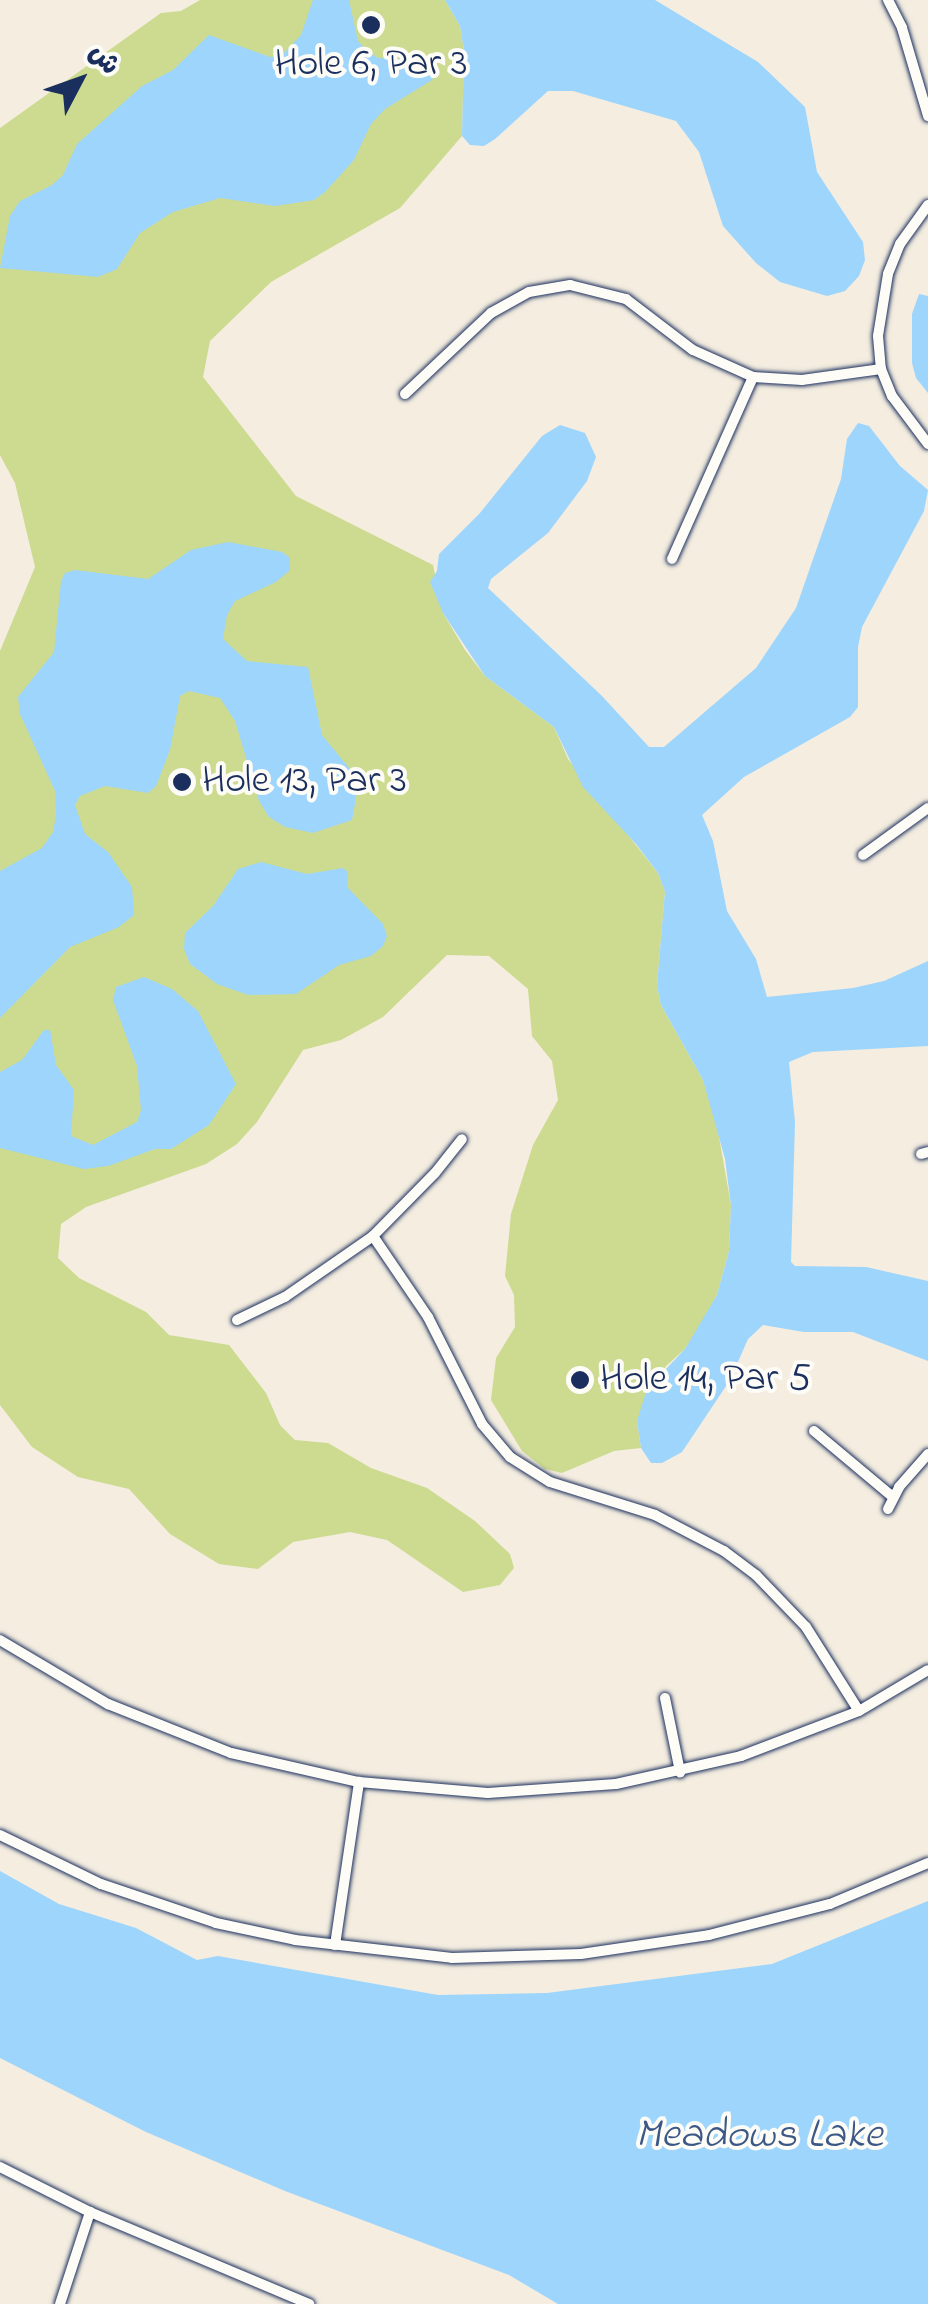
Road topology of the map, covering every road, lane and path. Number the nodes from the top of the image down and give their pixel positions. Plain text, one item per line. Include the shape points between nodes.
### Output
1 (888, 0) edge
2 (928, 116) edge
3 (928, 205) edge
4 (881, 369) junction
5 (753, 377) junction
6 (405, 394) dead end
7 (928, 444) edge
8 (672, 558) dead end
9 (928, 808) edge
10 (863, 855) dead end
11 (462, 1138) dead end
12 (373, 1236) junction
13 (237, 1320) dead end
14 (814, 1432) dead end
15 (928, 1454) edge
16 (0, 1640) edge
17 (928, 1670) edge
18 (665, 1698) dead end
19 (859, 1711) junction
20 (680, 1772) junction
21 (359, 1782) junction
22 (0, 1835) edge
23 (928, 1862) edge
24 (335, 1945) junction
25 (0, 2166) edge
26 (90, 2212) junction
27 (60, 2304) edge
28 (309, 2304) edge

1 - 2 street
3 - 4 street via 888,274 880,304
4 - 5 street via 802,380
4 - 7 street via 907,421
5 - 6 street via 693,350 626,299 570,285 530,292 500,307
5 - 8 street
9 - 10 street
11 - 12 street
12 - 13 street via 316,1278
12 - 19 street via 428,1317 482,1424 510,1457 550,1482 654,1515 724,1551 806,1627
14 - 15 street via 891,1503
16 - 21 street via 168,1731 230,1753
17 - 19 street
18 - 20 street
19 - 20 street
20 - 21 street via 520,1792 423,1791
21 - 24 street
22 - 24 street via 158,1905 275,1937
23 - 24 street via 790,1916 624,1950 495,1958
25 - 26 street
26 - 27 street
26 - 28 street

